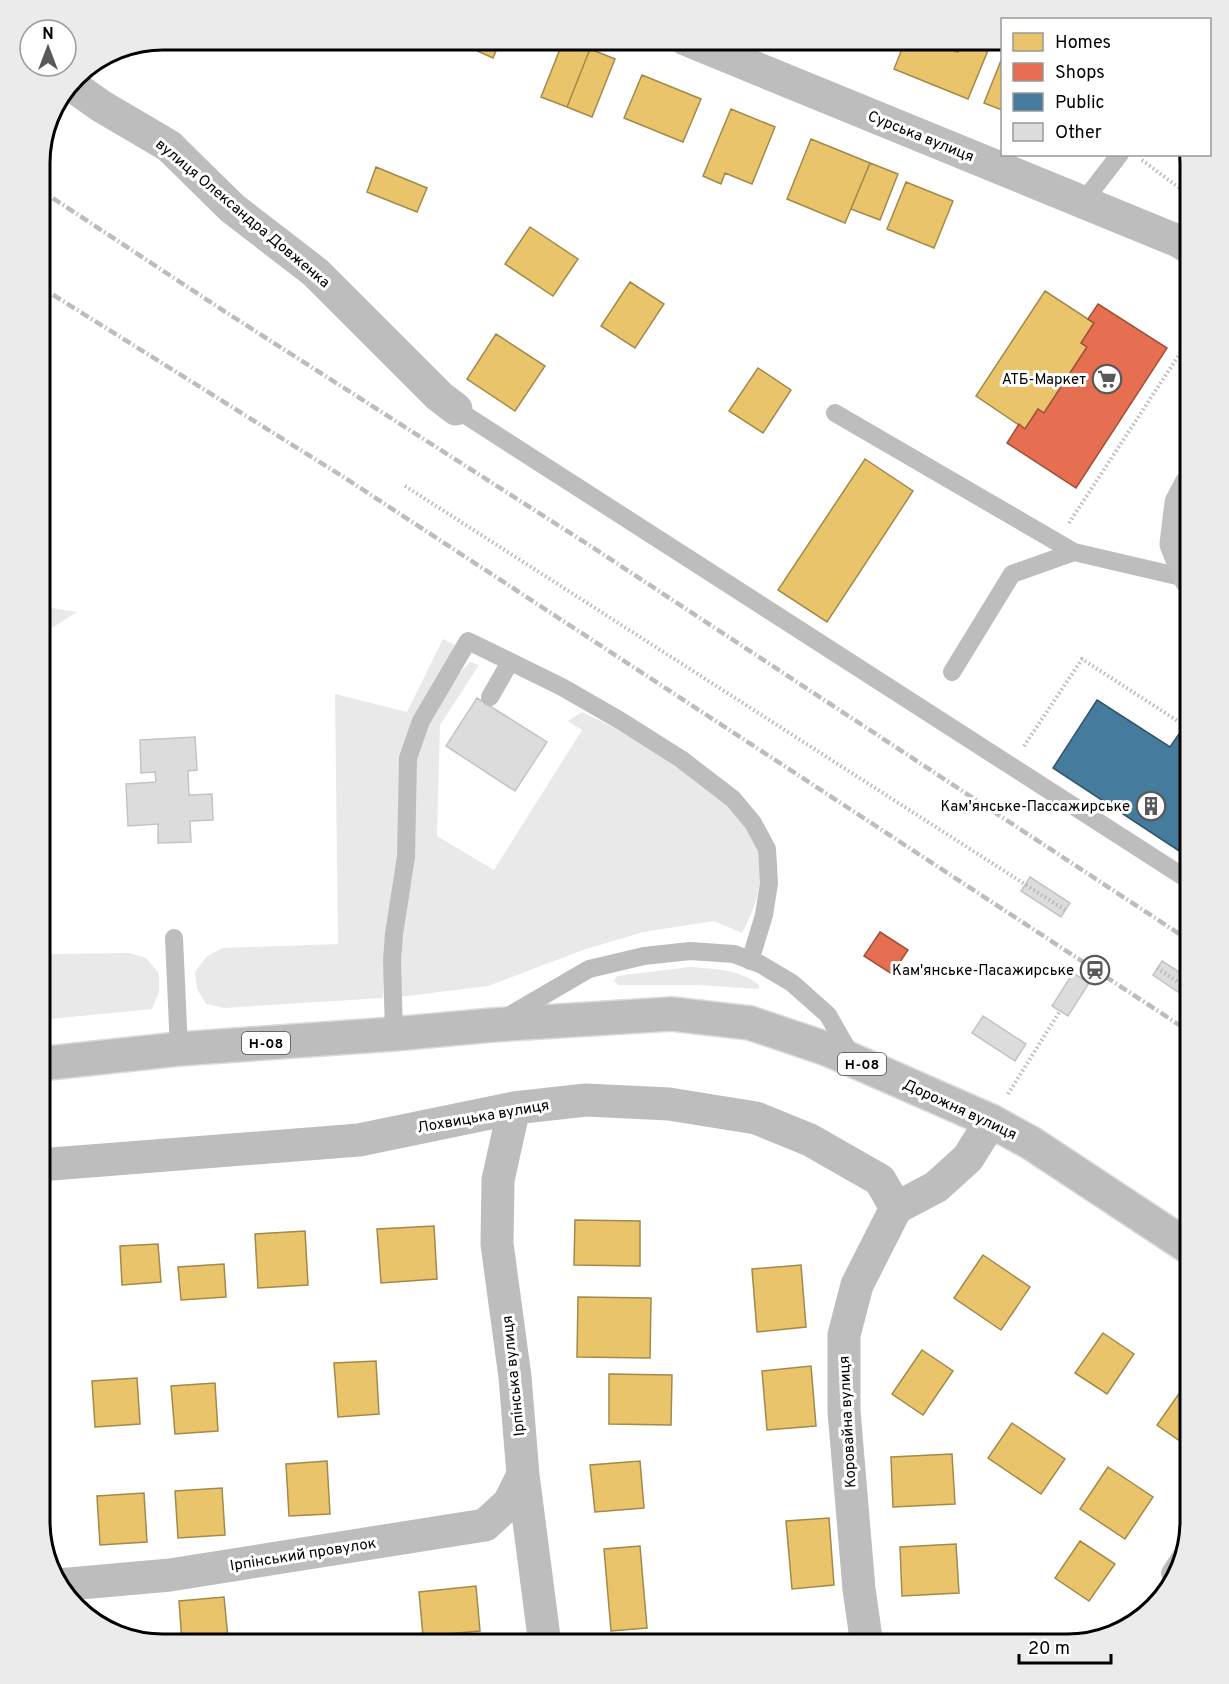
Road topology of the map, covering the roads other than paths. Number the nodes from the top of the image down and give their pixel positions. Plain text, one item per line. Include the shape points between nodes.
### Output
1 (712, 50) edge
2 (77, 89) edge
3 (1118, 156) edge
4 (1083, 202) junction
5 (1180, 242) edge
6 (456, 408) joint
7 (835, 413) dead end
8 (1180, 511) edge
9 (1074, 552) junction
10 (1180, 554) edge
11 (1180, 577) edge
12 (510, 662) junction
13 (952, 672) dead end
14 (490, 696) dead end
15 (1180, 875) edge
16 (174, 938) dead end
17 (750, 961) junction
18 (493, 1025) junction
19 (394, 1034) junction
20 (179, 1049) junction
21 (855, 1061) junction
22 (50, 1063) edge
23 (514, 1108) junction
24 (991, 1121) junction
25 (50, 1164) edge
26 (896, 1208) junction
27 (1180, 1241) edge
28 (523, 1474) junction
29 (485, 1525) junction
30 (533, 1554) junction
31 (69, 1584) edge
32 (544, 1634) edge
33 (865, 1634) edge

1 - 4 street, Сурська вулиця
2 - 6 street, вулиця Олександра Довженка via 169,146 232,208 315,272 439,396
3 - 4 lane
4 - 5 street, Сурська вулиця
6 - 15 lane
7 - 9 lane
8 - 10 main road via 1176,544
9 - 11 lane
9 - 13 lane via 1012,574
12 - 14 lane
12 - 17 lane via 562,687 681,759 733,799 753,823 767,849 769,883
12 - 19 lane via 468,640 421,722 408,758 406,857 392,960
16 - 20 lane
17 - 18 lane via 734,954 690,951 644,956 590,969
17 - 21 lane via 792,984 828,1015
18 - 19 street, Н-08
18 - 21 street, Дорожня вулиця / Н-08 via 672,1014 750,1023
19 - 20 street, Н-08
20 - 22 street, Н-08
21 - 24 street, Дорожня вулиця / Н-08
23 - 25 street, Лохвицька вулиця via 360,1140
23 - 26 street, Лохвицька вулиця via 586,1100 669,1104 756,1118 810,1140 880,1180
23 - 28 street, Ірпінська вулиця via 498,1180 497,1244
24 - 26 street via 968,1158 936,1186
24 - 27 street, Дорожня вулиця / Н-08
26 - 33 street, Коровайна вулиця via 857,1285 844,1335 844,1411
28 - 29 street via 509,1503
28 - 30 street, Ірпінська вулиця
29 - 30 street via 515,1536
29 - 31 street, Ірпінський провулок via 170,1575
30 - 32 street, Ірпінська вулиця

